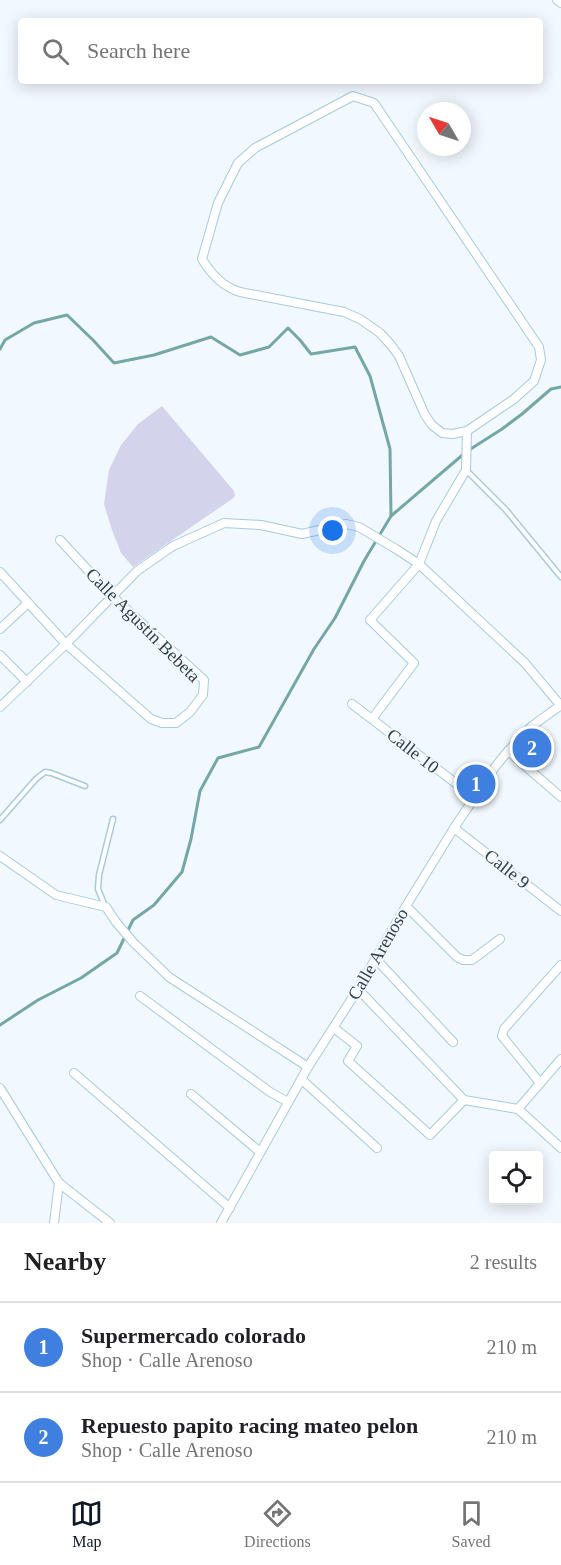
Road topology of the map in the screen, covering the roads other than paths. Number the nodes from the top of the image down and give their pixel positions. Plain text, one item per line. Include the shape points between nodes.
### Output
1 (557, 0) edge
2 (561, 3) edge
3 (467, 431) junction
4 (466, 467) junction
5 (60, 540) dead end
6 (419, 564) junction
7 (0, 572) edge
8 (561, 577) edge
9 (111, 595) junction
10 (28, 603) junction
11 (0, 629) edge
12 (66, 644) junction
13 (0, 655) edge
14 (27, 682) junction
15 (352, 704) dead end
16 (561, 705) edge
17 (0, 707) edge
18 (372, 719) junction
19 (508, 751) junction
20 (85, 786) dead end
21 (561, 797) edge
22 (475, 798) junction
23 (113, 819) dead end
24 (0, 820) edge
25 (454, 828) junction
26 (0, 856) edge
27 (406, 906) junction
28 (106, 907) junction
29 (561, 911) edge
30 (500, 939) dead end
31 (375, 958) junction
32 (561, 965) edge
33 (358, 989) junction
34 (140, 996) dead end
35 (334, 1028) junction
36 (453, 1042) dead end
37 (561, 1059) edge
38 (308, 1067) junction
39 (74, 1073) dead end
40 (301, 1079) junction
41 (540, 1083) junction
42 (0, 1088) edge
43 (191, 1094) dead end
44 (464, 1100) junction
45 (288, 1102) junction
46 (518, 1109) junction
47 (377, 1148) dead end
48 (561, 1148) edge
49 (260, 1152) junction
50 (59, 1183) junction
51 (230, 1208) junction
52 (54, 1223) edge
53 (110, 1223) edge
54 (221, 1223) edge

1 - 2 street
3 - 3 street via 534,381 542,360 539,347 374,103 353,96 255,148 238,163 218,203 202,259 229,289 344,312 360,320 380,333 399,356 432,425 442,433
3 - 4 street
4 - 6 street via 436,521
4 - 8 lane
5 - 9 street, Calle Agustín Bebeta
6 - 9 street via 359,527 346,524 302,534 261,525 224,524 173,546 136,571
6 - 16 street via 525,663
6 - 18 street via 370,620 414,663
7 - 10 street, Calle Agustín Bebeta
9 - 12 street
9 - 12 street, Calle Agustín Bebeta via 204,680 203,695 190,712 176,723 151,719
10 - 11 street
10 - 12 street, Calle Agustín Bebeta
12 - 14 street
13 - 14 street
14 - 17 street
15 - 18 street, Calle 10
16 - 19 street, Calle Arenoso via 532,726
18 - 22 street, Calle 10
19 - 21 street
19 - 22 street, Calle Arenoso
20 - 24 lane via 45,772
22 - 25 street, Calle Arenoso
23 - 28 lane via 99,875 98,889
25 - 27 street, Calle Arenoso
25 - 29 street, Calle 9
26 - 28 street via 56,895
27 - 30 street via 463,960 472,960
27 - 31 street, Calle Arenoso
28 - 38 street via 133,942 169,977
31 - 33 street, Calle Arenoso
31 - 36 street
32 - 41 street via 502,1036
33 - 35 street, Calle Arenoso
33 - 44 street
34 - 45 street
35 - 38 street, Calle Arenoso
35 - 44 street via 357,1046 348,1061 430,1135
37 - 41 street
38 - 40 street, Calle Arenoso
39 - 51 street
40 - 45 street, Calle Arenoso
40 - 47 street
41 - 46 street
42 - 50 street
43 - 49 street
44 - 46 street
45 - 49 street, Calle Arenoso
46 - 48 street
49 - 51 street, Calle Arenoso
50 - 52 street
50 - 53 street
51 - 54 street, Calle Arenoso

